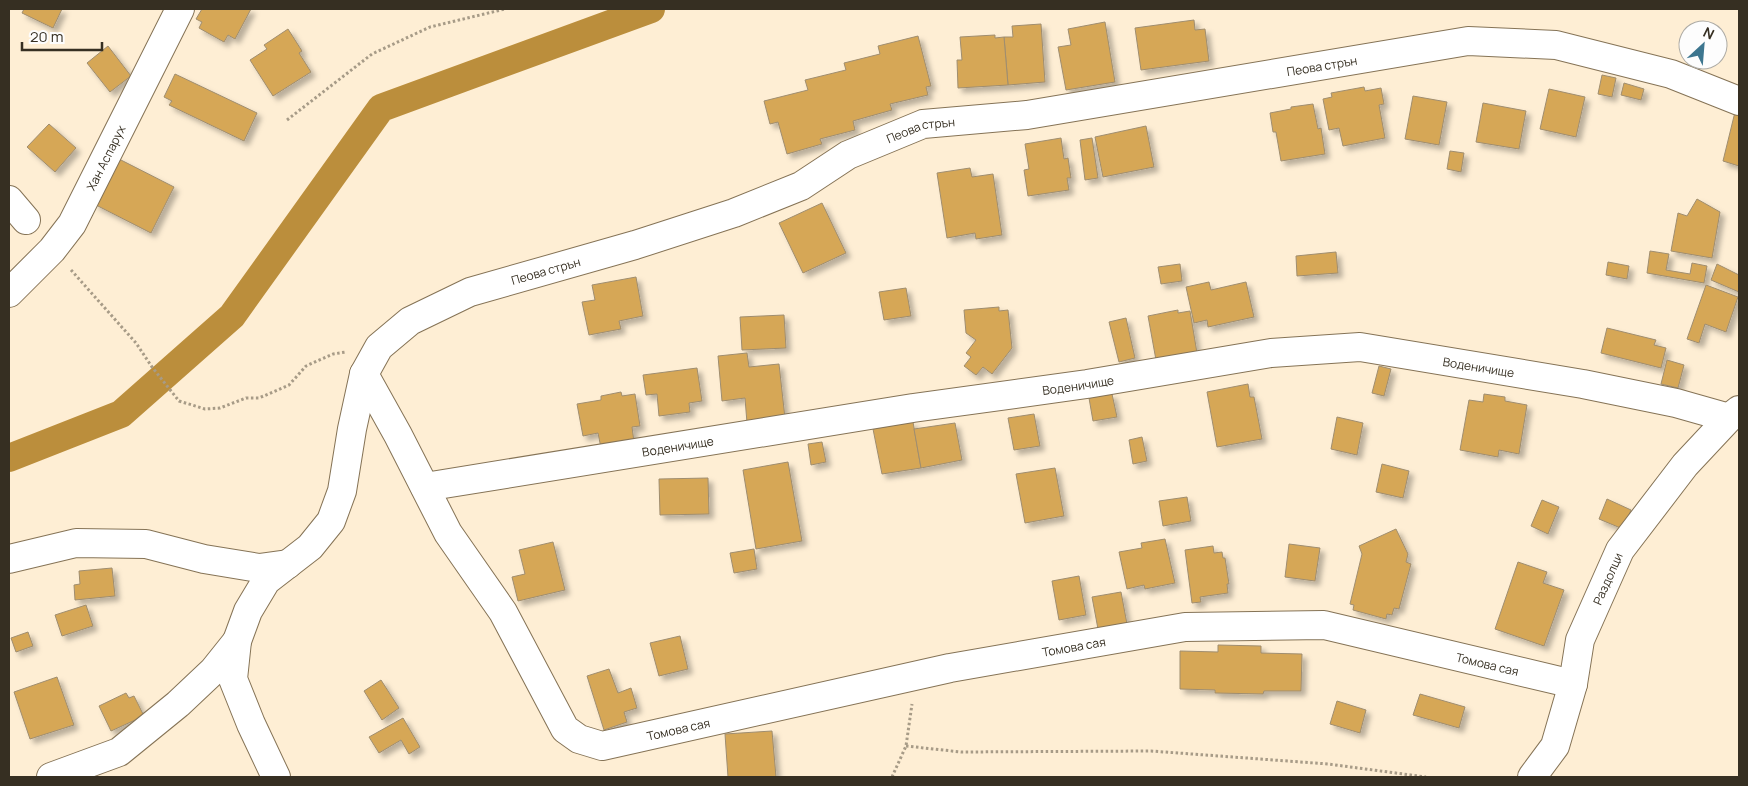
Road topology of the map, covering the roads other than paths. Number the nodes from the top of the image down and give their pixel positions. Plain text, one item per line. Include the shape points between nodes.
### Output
1 (180, 9) edge
2 (1739, 101) edge
3 (9, 293) edge
4 (364, 374) junction
5 (1734, 414) edge
6 (425, 487) junction
7 (9, 559) edge
8 (288, 564) junction
9 (236, 641) junction
10 (1572, 684) junction
11 (52, 777) edge
12 (276, 777) edge
13 (1532, 777) edge

1 - 3 street, Хан Аспарух via 72,224 52,250
2 - 4 street, Пеова стрън via 1672,74 1556,45 1468,41 1027,114 923,124 848,155 802,186 734,213 470,292 410,321 379,347
4 - 6 street
4 - 8 street, Пеова стрън via 342,491 331,521 310,547
5 - 6 street, Воденичище via 1583,384 1360,347 1271,354
5 - 10 street, Раздолци via 1685,465 1620,550 1580,640
6 - 10 street, Томова сая via 448,533 503,612 565,729 579,739 602,746 950,668 1185,627 1324,625
7 - 8 street via 76,543 146,544 204,559 259,568
8 - 9 street, Пеова стрън via 266,582 248,611
9 - 11 street via 213,671 120,752
9 - 12 street via 233,679
10 - 13 street, Раздолци via 1555,746

